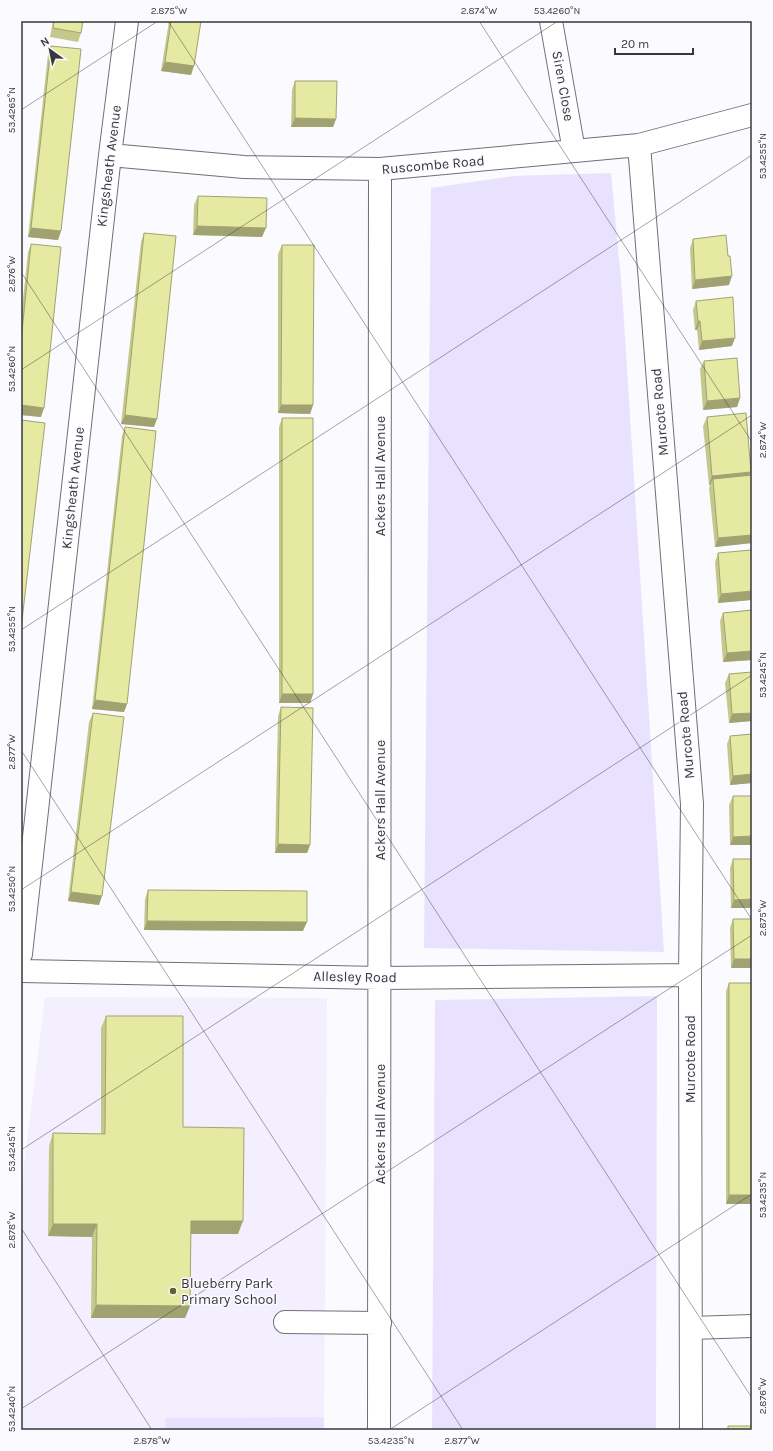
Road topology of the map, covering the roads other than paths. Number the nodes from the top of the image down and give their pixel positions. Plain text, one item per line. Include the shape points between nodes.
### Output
1 (127, 21) edge
2 (551, 21) edge
3 (752, 115) edge
4 (638, 145) junction
5 (574, 151) junction
6 (110, 155) junction
7 (380, 170) junction
8 (21, 954) edge
9 (21, 971) edge
10 (690, 975) junction
11 (380, 978) junction
12 (285, 1322) dead end
13 (380, 1323) junction
14 (752, 1326) edge
15 (691, 1328) junction
16 (379, 1430) edge
17 (690, 1430) edge

1 - 6 street, Kingsheath Avenue
2 - 5 street, Siren Close
3 - 4 street, Ruscombe Road
4 - 5 street, Ruscombe Road
4 - 10 street, Murcote Road via 692,804
5 - 7 street, Ruscombe Road
6 - 7 street, Ruscombe Road via 244,167
6 - 8 street, Kingsheath Avenue
7 - 11 street, Ackers Hall Avenue
9 - 11 street, Allesley Road
10 - 11 street, Allesley Road
10 - 15 street, Murcote Road
11 - 13 street, Ackers Hall Avenue
12 - 13 street
13 - 16 street, Ackers Hall Avenue
14 - 15 street
15 - 17 street, Murcote Road

